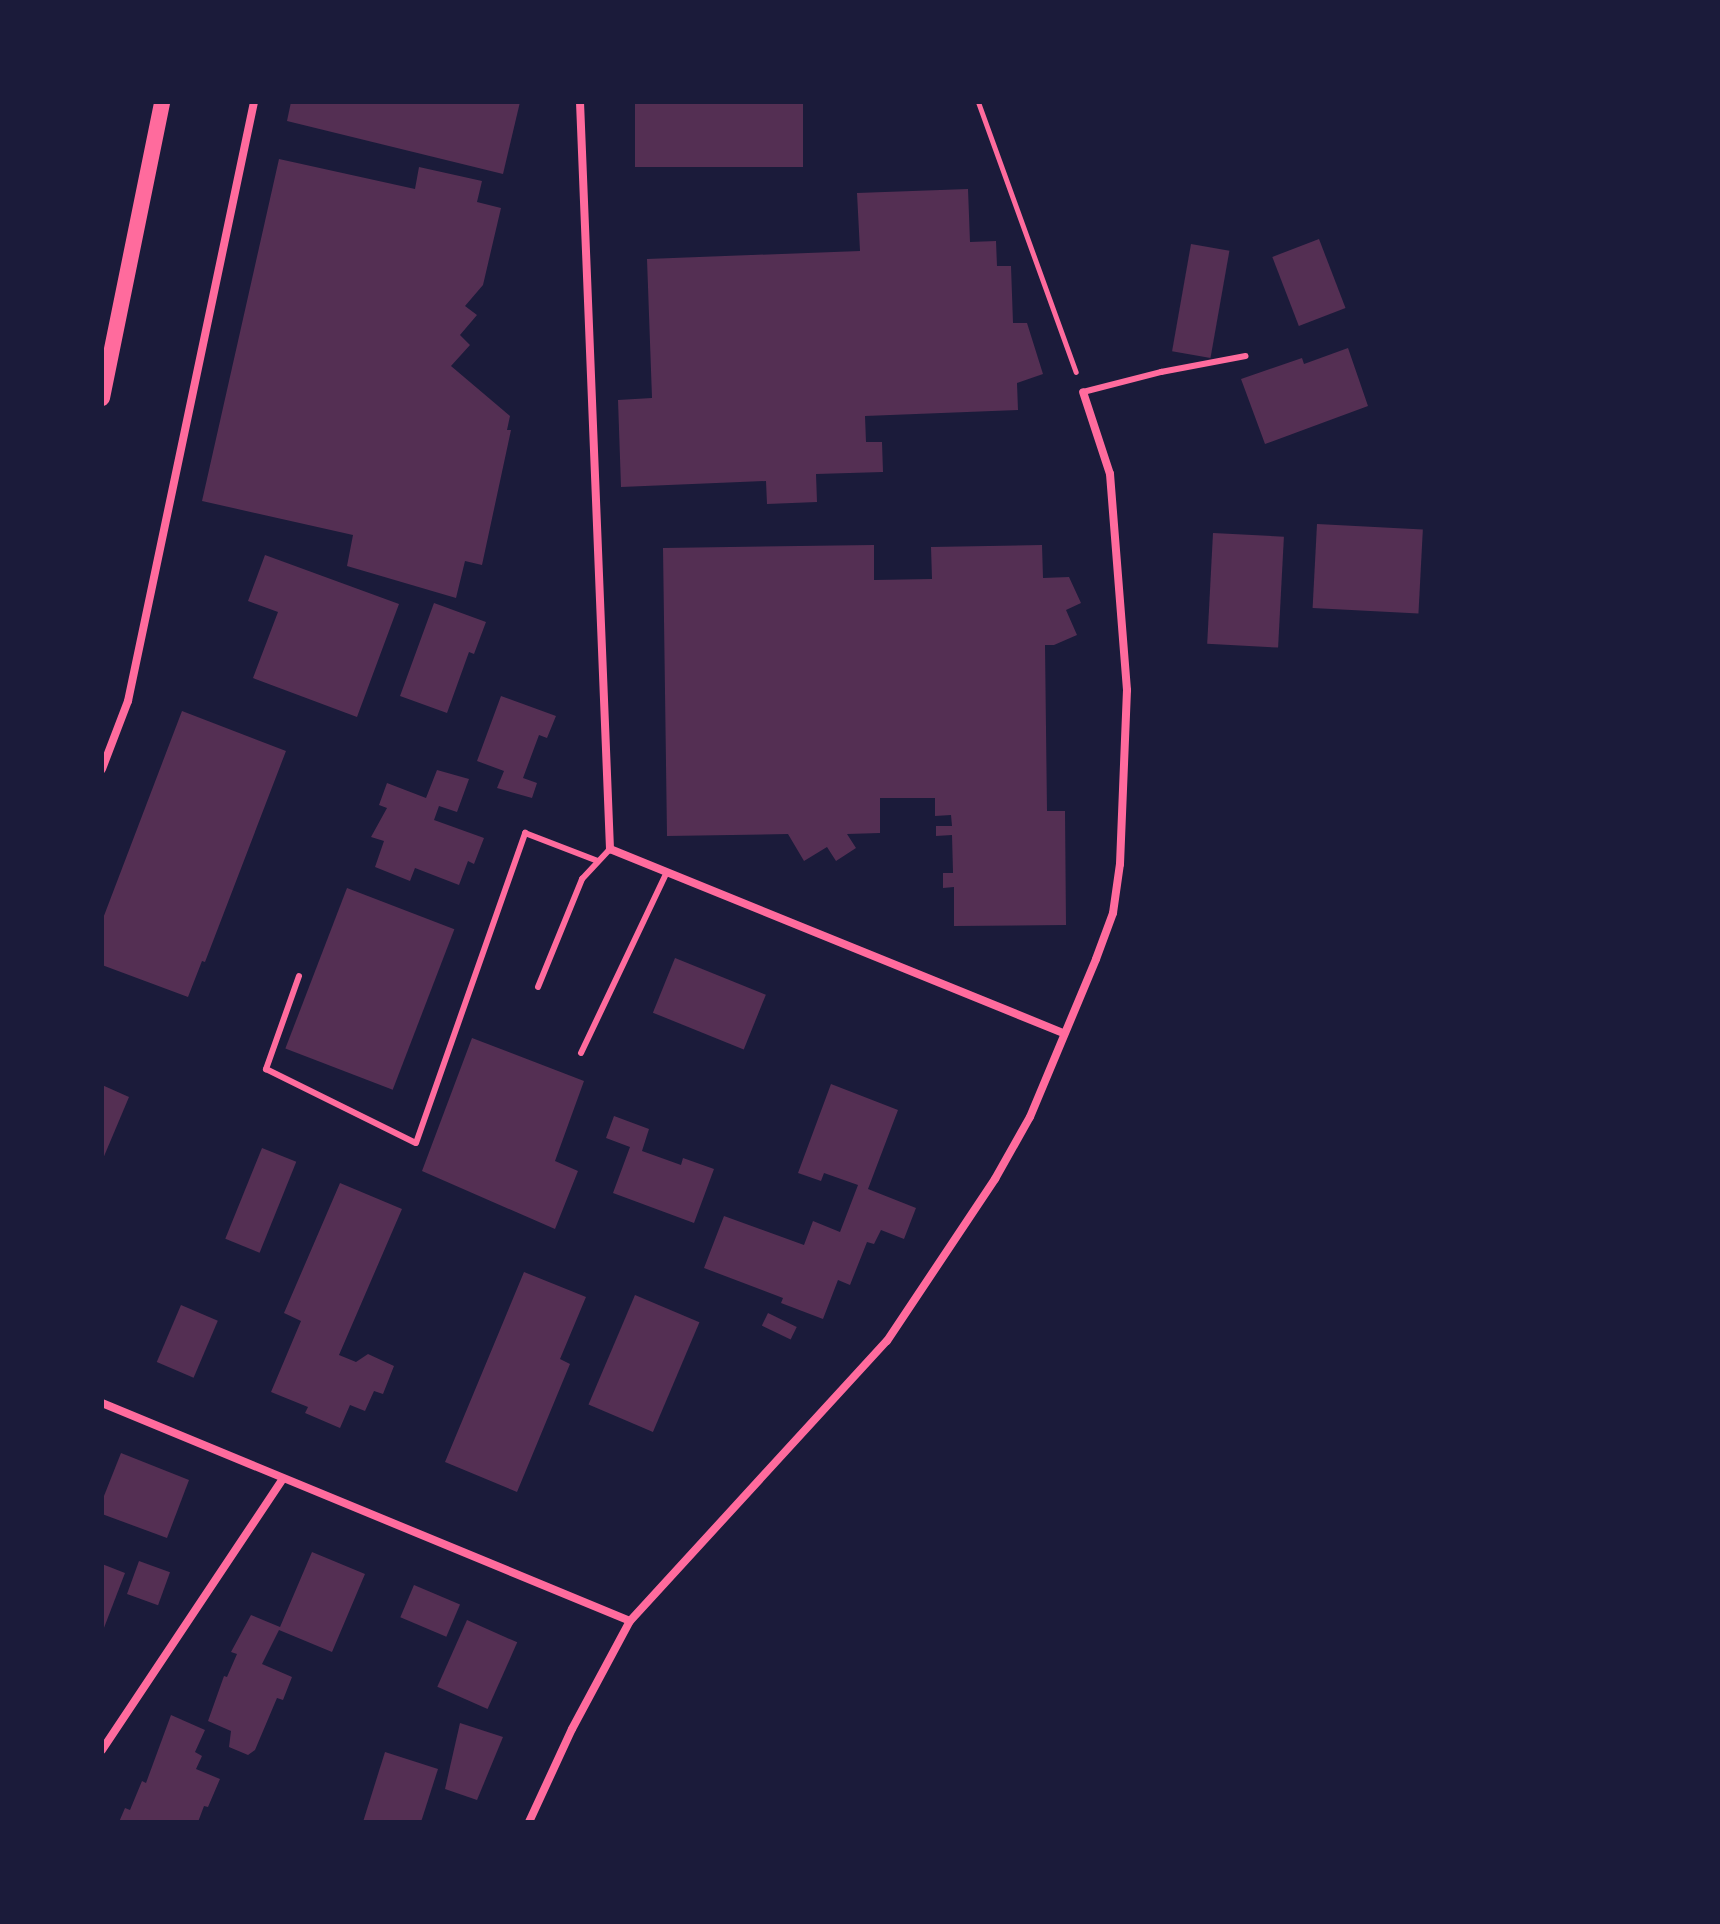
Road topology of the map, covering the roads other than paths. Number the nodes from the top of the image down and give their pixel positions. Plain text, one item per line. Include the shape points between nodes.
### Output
1 (162, 102) edge
2 (254, 102) edge
3 (580, 102) edge
4 (1246, 356) dead end
5 (1083, 392) joint
6 (102, 398) edge
7 (102, 769) edge
8 (610, 849) junction
9 (598, 861) junction
10 (667, 872) junction
11 (299, 976) dead end
12 (538, 987) dead end
13 (1064, 1033) junction
14 (581, 1053) dead end
15 (102, 1403) edge
16 (283, 1479) junction
17 (630, 1621) junction
18 (102, 1750) edge
19 (529, 1822) edge

1 - 6 main road
2 - 7 street via 128,701
3 - 8 street
4 - 5 lane
5 - 13 street via 1110,474 1127,690 1113,913
8 - 9 lane
8 - 10 street
9 - 11 lane via 525,833 416,1143 266,1069
9 - 12 lane via 582,879
10 - 13 street
10 - 14 lane
13 - 17 street via 1030,1117 995,1179 887,1341
15 - 16 street
16 - 17 street
16 - 18 street
17 - 19 street

